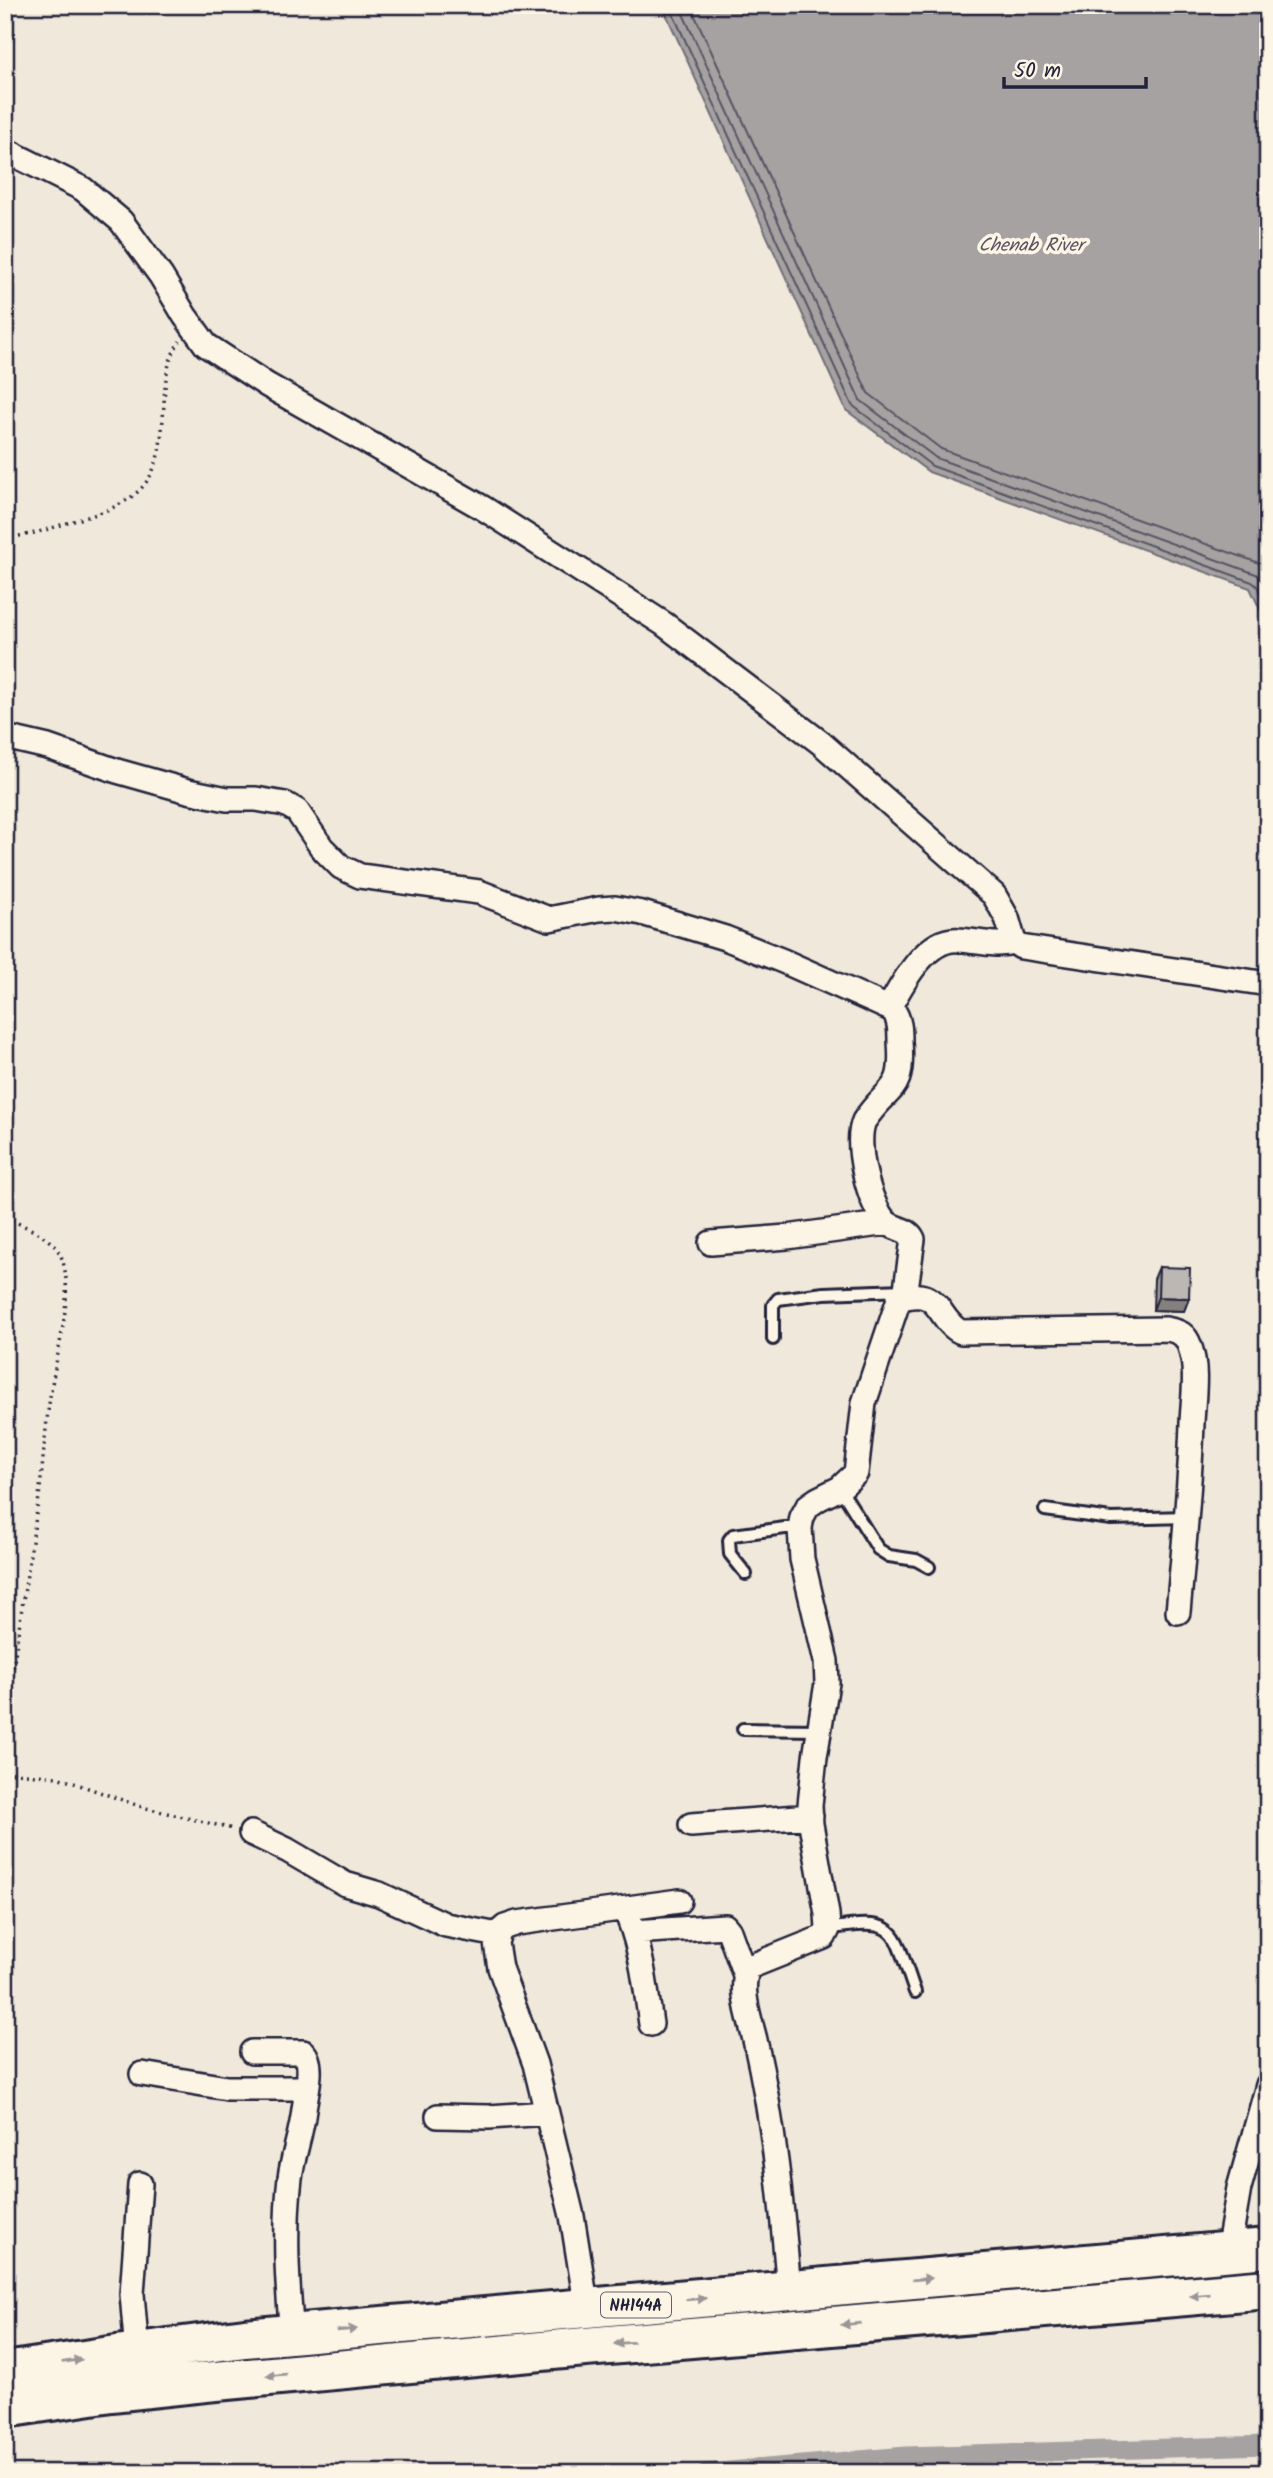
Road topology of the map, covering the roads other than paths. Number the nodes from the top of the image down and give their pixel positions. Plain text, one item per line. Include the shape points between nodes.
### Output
1 (5, 150) edge
2 (5, 737) edge
3 (1013, 942) junction
4 (1268, 984) edge
5 (889, 1008) junction
6 (887, 1223) junction
7 (711, 1243) dead end
8 (906, 1293) junction
9 (773, 1339) dead end
10 (840, 1488) junction
11 (1045, 1510) dead end
12 (1187, 1517) junction
13 (800, 1528) junction
14 (929, 1567) dead end
15 (746, 1574) dead end
16 (1178, 1612) dead end
17 (743, 1729) dead end
18 (820, 1730) junction
19 (811, 1816) junction
20 (691, 1825) dead end
21 (251, 1833) road end
22 (679, 1901) dead end
23 (624, 1907) junction
24 (828, 1929) junction
25 (634, 1932) junction
26 (498, 1935) junction
27 (745, 1975) junction
28 (915, 1992) dead end
29 (651, 2024) dead end
30 (252, 2052) dead end
31 (142, 2074) dead end
32 (1268, 2085) edge
33 (306, 2088) junction
34 (547, 2113) junction
35 (438, 2116) dead end
36 (140, 2184) dead end
37 (1268, 2248) edge
38 (1228, 2252) junction
39 (1268, 2289) edge
40 (789, 2291) junction
41 (587, 2309) junction
42 (292, 2334) junction
43 (137, 2352) junction
44 (5, 2372) edge
45 (5, 2408) edge

1 - 3 street via 83,189 121,221 206,345 267,385 483,508 664,624 821,743 994,895
2 - 5 street via 188,791 285,804 297,811 331,858 360,876 479,892 549,919 615,908 642,913 725,938
3 - 4 street via 1034,950
3 - 5 street via 956,939 941,943 919,960
5 - 6 street via 896,1013 900,1027 901,1076 864,1121 860,1146 871,1190
6 - 7 street
6 - 8 street via 913,1239
8 - 9 lane via 824,1293 778,1299 773,1305
8 - 10 street via 895,1304 864,1403 856,1473
8 - 12 street via 933,1301 949,1324 961,1332 1179,1332 1191,1349 1194,1384
10 - 13 street via 808,1506
10 - 14 lane via 878,1549
11 - 12 lane via 1111,1519
12 - 16 street
13 - 15 lane via 733,1535 730,1554
13 - 18 street via 802,1559 826,1661
17 - 18 lane
18 - 19 street
19 - 20 street
19 - 24 street
21 - 26 street via 345,1884 379,1894 446,1925
22 - 23 street
23 - 25 street
23 - 26 street via 517,1923
24 - 27 street via 824,1937 749,1967
24 - 28 lane via 871,1923 887,1927
25 - 27 street via 725,1926
25 - 29 street
26 - 34 street via 500,1968 535,2064
27 - 40 street via 768,2094
30 - 33 street via 303,2052 309,2066
31 - 33 street via 227,2088
32 - 38 street via 1239,2188
33 - 42 street via 290,2177 286,2265
34 - 35 street
34 - 41 street via 572,2216
36 - 43 street via 132,2294
37 - 38 highway, NH144A
40 -> 38 highway, NH144A
39 -> 45 highway, NH144A via 233,2379
41 -> 40 highway, NH144A
42 -> 41 highway, NH144A
42 - 43 highway, NH144A
44 -> 43 highway, NH144A

